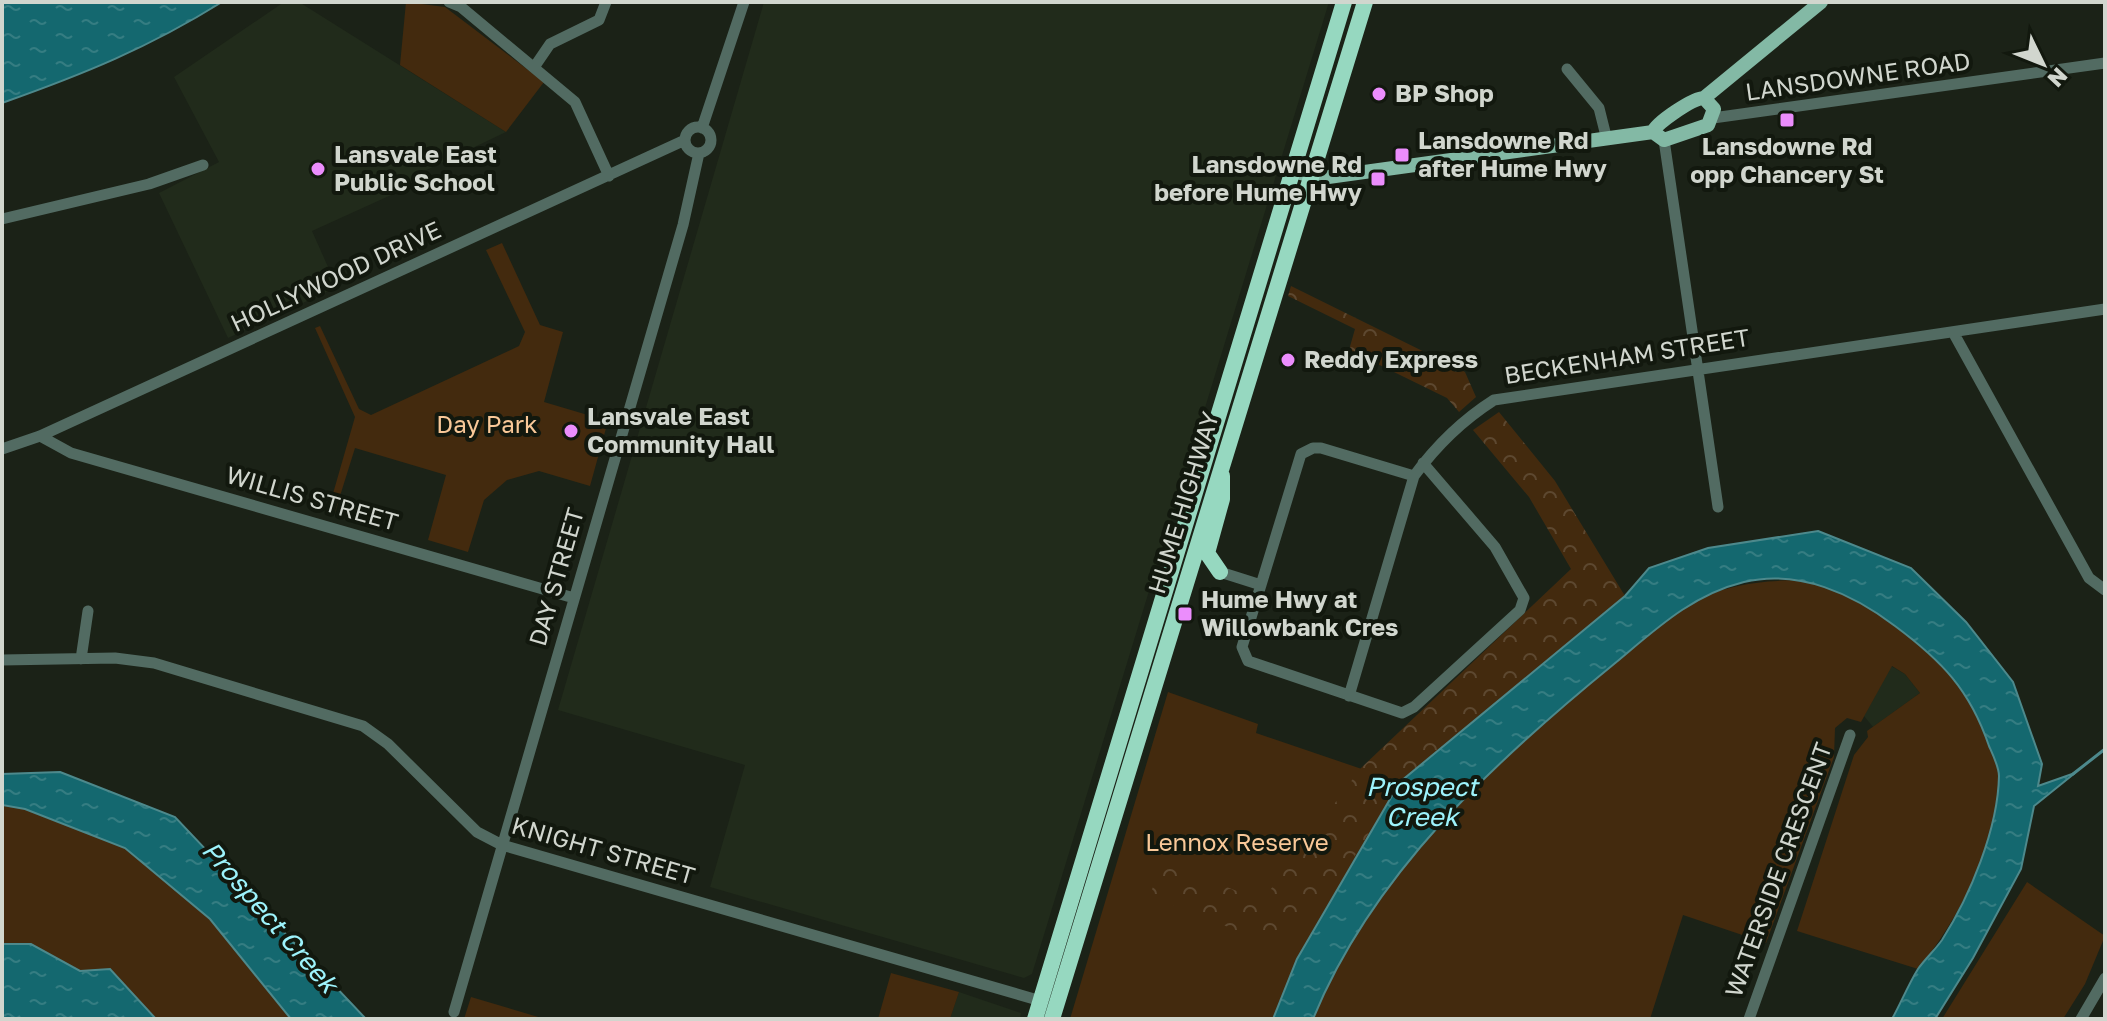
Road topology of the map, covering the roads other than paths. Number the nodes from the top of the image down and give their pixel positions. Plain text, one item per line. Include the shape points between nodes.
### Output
1 (449, 2) edge
2 (606, 2) edge
3 (744, 2) edge
4 (1344, 2) edge
5 (1365, 2) edge
6 (1821, 2) edge
7 (2105, 63) edge
8 (535, 66) junction
9 (1567, 69) dead end
10 (1704, 98) junction
11 (1713, 118) junction
12 (702, 128) junction
13 (1606, 136) junction
14 (1659, 136) junction
15 (685, 140) junction
16 (699, 153) junction
17 (203, 165) dead end
18 (1292, 171) junction
19 (609, 176) junction
20 (1310, 178) junction
21 (2, 219) edge
22 (2105, 309) edge
23 (1953, 332) junction
24 (1699, 367) junction
25 (40, 436) junction
26 (2, 449) edge
27 (1423, 463) junction
28 (1220, 465) junction
29 (1414, 476) junction
30 (1718, 507) dead end
31 (1220, 572) junction
32 (1184, 585) junction
33 (1261, 585) junction
34 (2105, 590) edge
35 (574, 598) junction
36 (88, 611) dead end
37 (81, 659) junction
38 (2, 660) edge
39 (1349, 696) junction
40 (1850, 735) dead end
41 (502, 845) junction
42 (2105, 978) edge
43 (1041, 1001) junction
44 (454, 1012) dead end
45 (1035, 1019) edge
46 (1052, 1019) edge
47 (1749, 1019) edge
48 (2081, 1019) edge

1 - 8 street
2 - 8 street via 599,20 550,44
3 - 12 street
4 - 18 highway, HUME HIGHWAY
5 - 20 highway, HUME HIGHWAY
6 - 10 main road
7 - 11 street, LANSDOWNE ROAD
8 - 19 street via 575,102
9 - 13 street via 1599,108
10 - 11 main road via 1714,106
10 - 14 main road via 1694,99 1656,125
11 - 14 main road via 1705,126
12 - 15 street via 691,129
12 - 16 street via 711,142
13 - 14 main road
13 - 20 main road
14 - 24 street
15 - 16 street
15 - 19 street, HOLLYWOOD DRIVE
16 - 35 street, DAY STREET via 683,225
17 - 21 street via 149,184
18 - 20 main road
18 - 43 highway, HUME HIGHWAY
19 - 25 street, HOLLYWOOD DRIVE
20 - 28 highway, HUME HIGHWAY
22 - 23 street, BECKENHAM STREET
23 - 24 street, BECKENHAM STREET
23 - 34 street via 2089,578
24 - 27 street, BECKENHAM STREET via 1494,400 1469,415
24 - 30 street
25 - 26 street, HOLLYWOOD DRIVE
25 - 35 street, WILLIS STREET via 71,453
27 - 29 street, BECKENHAM STREET
27 - 39 street via 1495,547 1524,598 1520,610 1414,707 1393,712
28 - 31 highway via 1222,499 1207,553
28 - 32 highway, HUME HIGHWAY
29 - 33 street via 1321,448 1301,454
29 - 39 street, BECKENHAM STREET
31 - 32 highway via 1199,575
31 - 33 street
32 - 46 highway, HUME HIGHWAY
33 - 39 street via 1242,647 1248,661
35 - 41 street, DAY STREET
36 - 37 street
37 - 38 street, KNIGHT STREET
37 - 41 street, KNIGHT STREET via 154,663 363,726 477,832
40 - 47 street, WATERSIDE CRESCENT
41 - 43 street, KNIGHT STREET
41 - 44 street, DAY STREET
42 - 48 street
43 - 45 highway, HUME HIGHWAY

